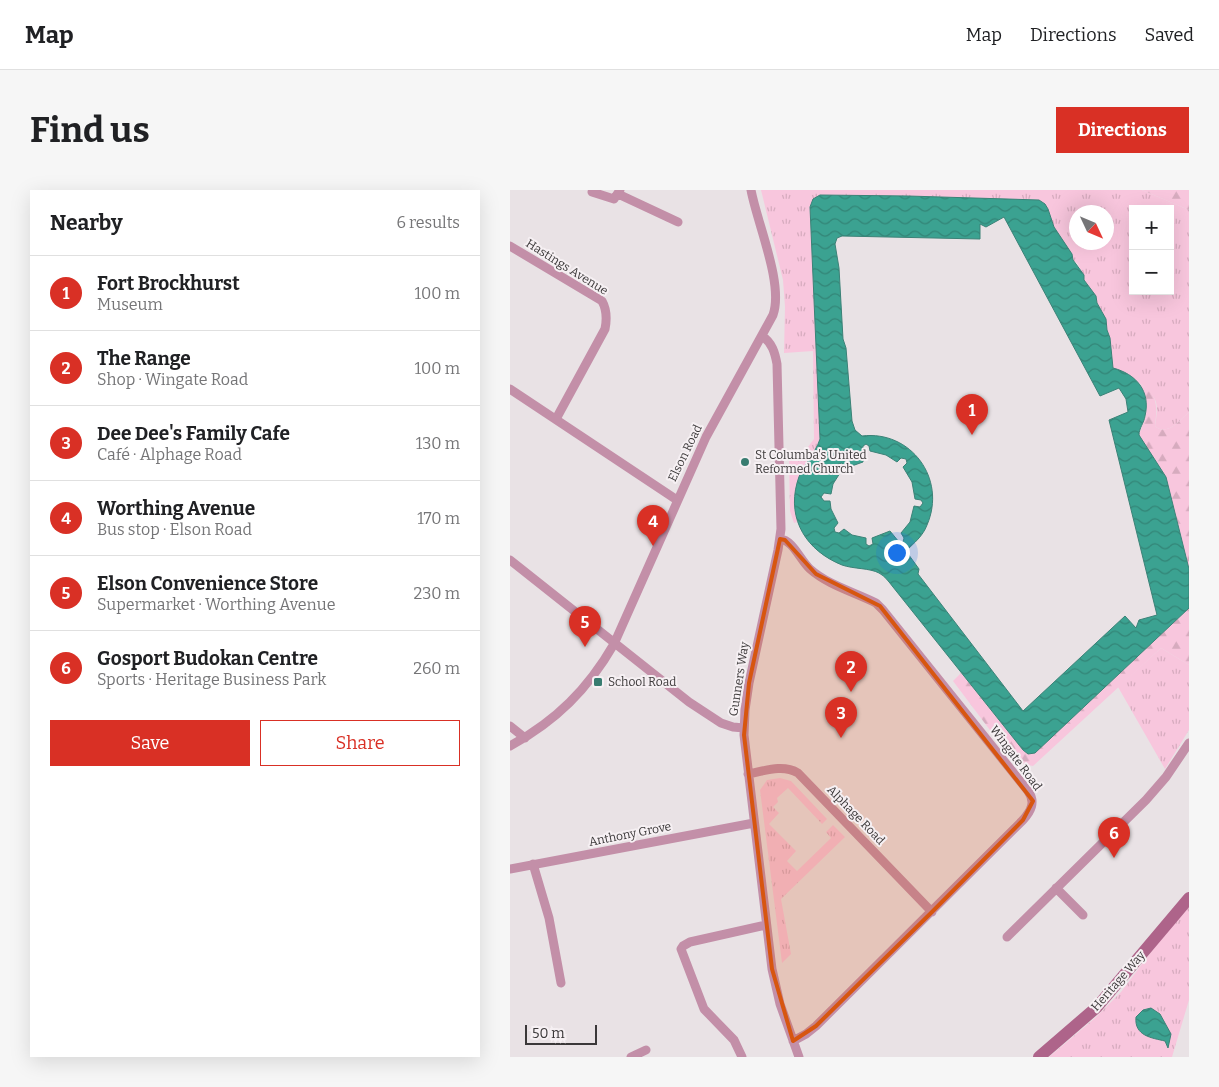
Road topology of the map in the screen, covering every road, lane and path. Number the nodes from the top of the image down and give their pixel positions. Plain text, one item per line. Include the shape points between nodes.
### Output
1 (751, 190) edge
2 (592, 192) dead end
3 (619, 192) edge
4 (678, 222) dead end
5 (510, 246) edge
6 (762, 336) junction
7 (510, 389) edge
8 (556, 419) junction
9 (677, 500) junction
10 (780, 539) junction
11 (510, 560) edge
12 (614, 644) junction
13 (510, 726) edge
14 (744, 728) junction
15 (525, 738) junction
16 (1189, 743) edge
17 (510, 746) edge
18 (748, 774) junction
19 (754, 823) junction
20 (533, 864) junction
21 (510, 869) edge
22 (1056, 888) junction
23 (1189, 898) edge
24 (932, 912) junction
25 (1083, 915) dead end
26 (766, 925) junction
27 (1007, 937) dead end
28 (561, 983) dead end
29 (793, 1041) junction
30 (646, 1050) dead end
31 (631, 1057) edge
32 (742, 1057) edge
33 (799, 1057) edge
34 (1039, 1057) edge

1 - 6 street, Elson Road via 776,297 774,312
2 - 3 street via 614,199
3 - 4 street
5 - 8 street, Hastings Avenue via 602,301 605,306 605,329
6 - 9 street, Elson Road via 706,437
6 - 10 street, Gunners Way via 770,344 777,364
7 - 8 street
8 - 9 street
9 - 12 street, Elson Road
10 - 14 street, Gunners Way via 751,675
10 - 24 street, Wingate Road via 787,541 806,565 820,576 883,610 1032,797 1032,807 1023,820
11 - 12 street
12 - 14 street via 721,723
12 - 15 street, Elson Road via 578,695 548,723
13 - 15 street
14 - 18 street, Gunners Way
15 - 17 street, Elson Road
16 - 22 street via 1146,800
18 - 19 street, Gunners Way
18 - 24 street, Alphage Road via 784,768 798,773
19 - 20 street, Anthony Grove
19 - 26 street, Gunners Way
20 - 21 street, Anthony Grove
20 - 28 street via 549,918
22 - 25 street
22 - 27 street
23 - 34 street, Heritage Way via 1097,1007
24 - 29 street, Wingate Road via 816,1026
26 - 29 street, Gunners Way via 780,1004
26 - 32 street via 690,942 681,949 704,1009 734,1040
29 - 33 street, Gunners Way
30 - 31 street

